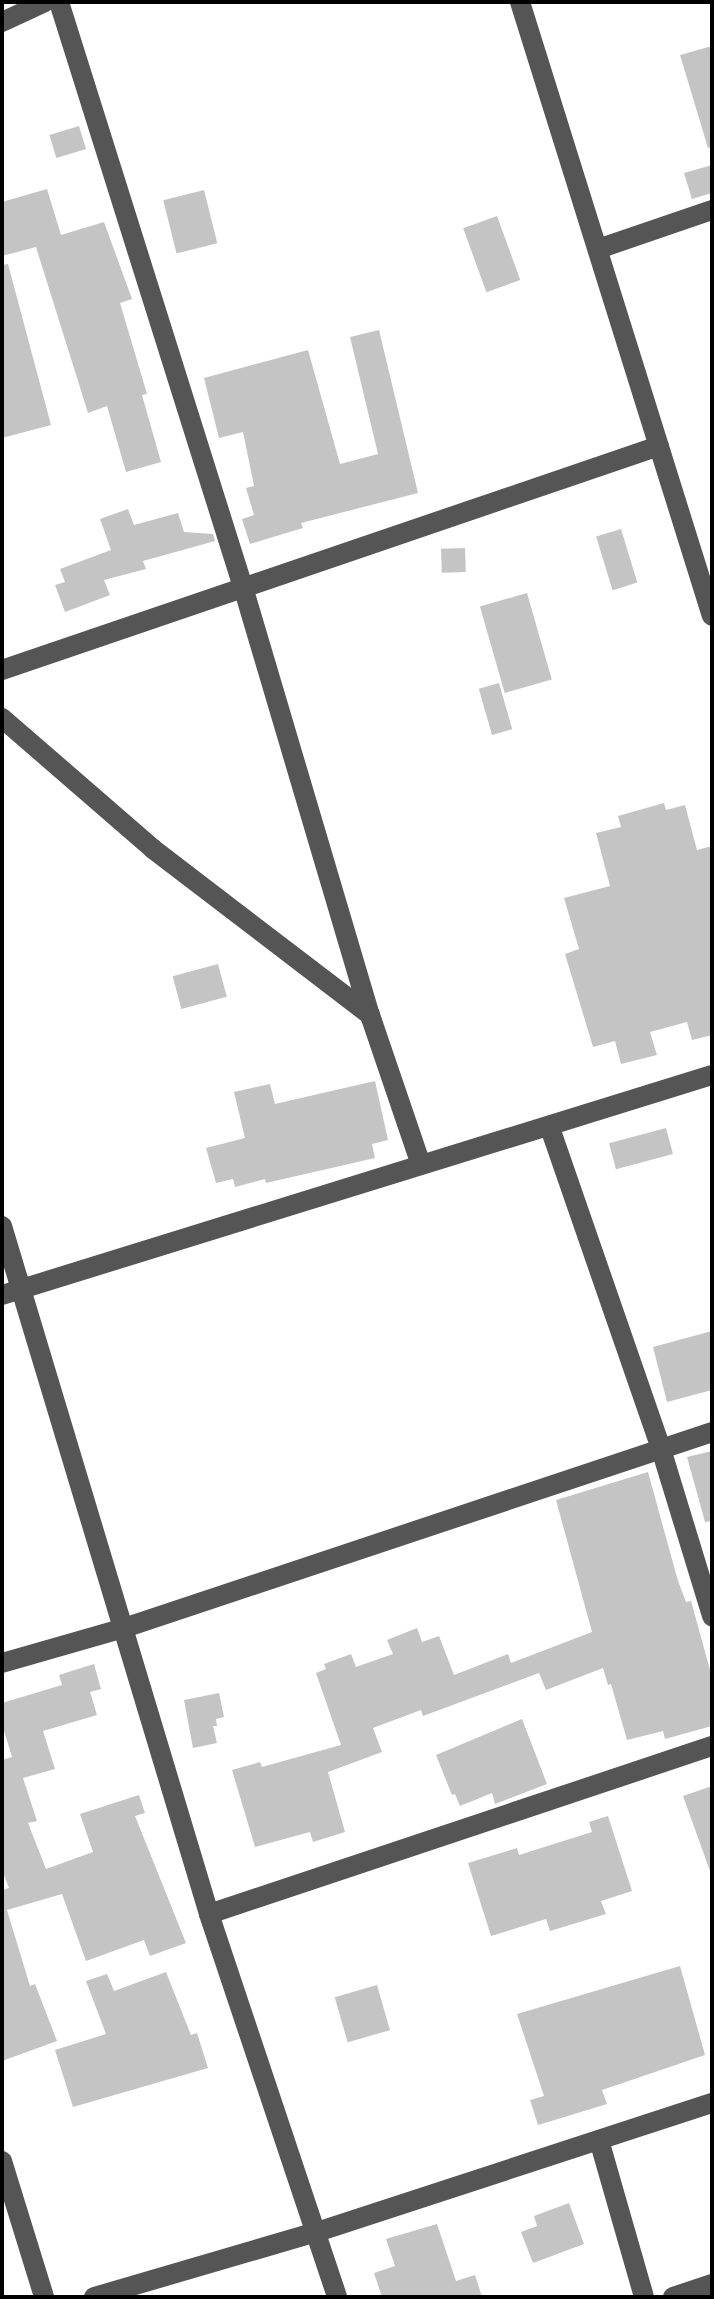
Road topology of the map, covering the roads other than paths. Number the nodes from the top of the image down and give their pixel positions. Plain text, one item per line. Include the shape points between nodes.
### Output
1 (45, 2) edge
2 (59, 2) edge
3 (520, 2) edge
4 (2, 22) edge
5 (712, 210) edge
6 (598, 249) junction
7 (659, 446) junction
8 (243, 587) junction
9 (712, 616) edge
10 (2, 670) edge
11 (2, 718) edge
12 (370, 1015) junction
13 (712, 1075) edge
14 (550, 1128) junction
15 (421, 1165) junction
16 (2, 1226) edge
17 (23, 1290) junction
18 (2, 1295) edge
19 (712, 1432) edge
20 (661, 1449) junction
21 (712, 1616) edge
22 (124, 1628) junction
23 (2, 1663) edge
24 (712, 1746) edge
25 (209, 1914) junction
26 (712, 2103) edge
27 (599, 2140) junction
28 (2, 2161) edge
29 (317, 2232) junction
30 (712, 2284) edge
31 (44, 2297) edge
32 (94, 2297) edge
33 (337, 2297) edge
34 (644, 2297) edge
35 (673, 2297) edge

1 - 4 street
2 - 8 street
3 - 6 street
5 - 6 street
6 - 7 street
7 - 8 street
7 - 9 street
8 - 10 street
8 - 12 street
11 - 12 street via 153,849
12 - 15 street
13 - 14 street
14 - 15 street
14 - 20 street
15 - 17 street
16 - 17 street
17 - 18 street
17 - 22 street
19 - 20 street
20 - 21 street
20 - 22 street
22 - 23 street
22 - 25 street
24 - 25 street
25 - 29 street
26 - 27 street
27 - 29 street
27 - 34 street
28 - 31 street
29 - 32 street
29 - 33 street
30 - 35 street

